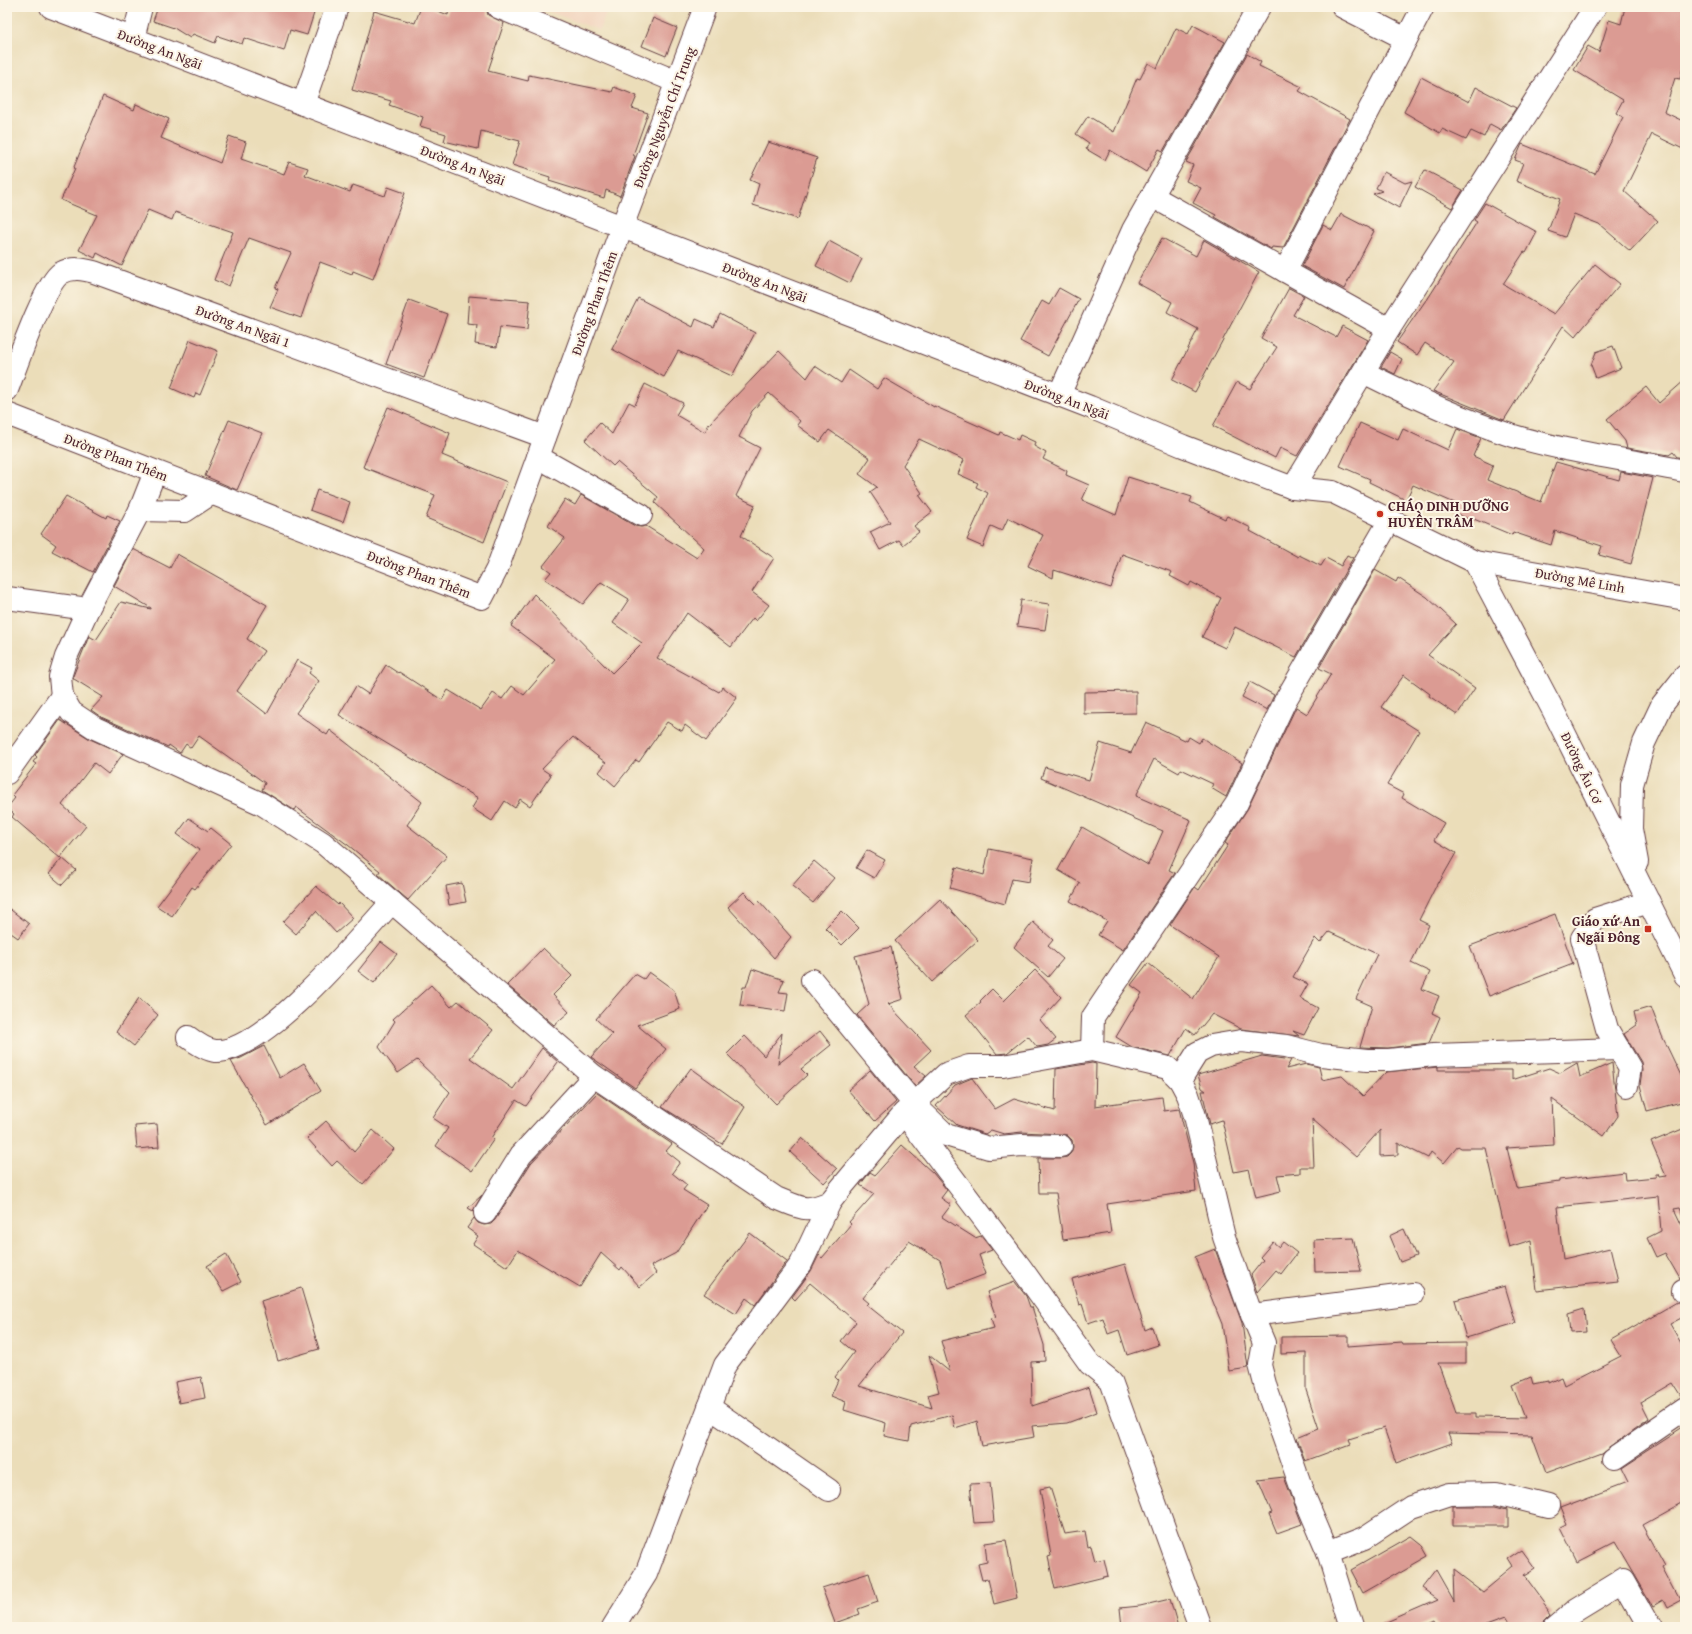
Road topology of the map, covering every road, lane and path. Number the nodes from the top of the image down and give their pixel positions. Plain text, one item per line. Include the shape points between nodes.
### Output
1 (51, 7) edge
2 (142, 7) edge
3 (337, 7) edge
4 (498, 7) edge
5 (706, 7) edge
6 (1259, 7) edge
7 (1343, 7) edge
8 (1423, 7) edge
9 (1595, 7) edge
10 (133, 38) junction
11 (1406, 39) junction
12 (677, 82) junction
13 (303, 104) junction
14 (1152, 196) junction
15 (622, 227) junction
16 (1285, 271) junction
17 (1389, 329) junction
18 (1364, 373) junction
19 (7, 390) edge
20 (1059, 395) junction
21 (7, 414) edge
22 (545, 437) junction
23 (538, 457) junction
24 (1685, 471) edge
25 (155, 472) junction
26 (1293, 488) junction
27 (212, 493) junction
28 (140, 510) junction
29 (641, 515) dead end
30 (1390, 520) junction
31 (1475, 562) junction
32 (7, 598) edge
33 (1685, 599) edge
34 (88, 609) junction
35 (1685, 676) edge
36 (62, 696) junction
37 (7, 773) edge
38 (1646, 896) junction
39 (392, 902) junction
40 (1685, 975) edge
41 (812, 980) dead end
42 (188, 1037) dead end
43 (1619, 1049) junction
44 (1092, 1050) junction
45 (594, 1076) junction
46 (1180, 1080) junction
47 (1627, 1086) dead end
48 (909, 1108) junction
49 (1061, 1146) dead end
50 (830, 1202) junction
51 (485, 1213) dead end
52 (1413, 1294) dead end
53 (1252, 1315) junction
54 (709, 1407) junction
55 (1685, 1408) edge
56 (1612, 1459) dead end
57 (829, 1490) dead end
58 (1548, 1506) dead end
59 (1328, 1552) junction
60 (613, 1627) edge
61 (1200, 1627) edge
62 (1351, 1627) edge
63 (1555, 1627) edge
64 (1649, 1627) edge

1 - 10 street, Đường An Ngãi
2 - 10 street
3 - 13 street
4 - 12 street
5 - 12 street, Đường Nguyễn Chí Trung
6 - 14 street
7 - 11 street
8 - 11 street
9 - 17 street
10 - 13 street, Đường An Ngãi
11 - 16 street
12 - 15 street, Đường Nguyễn Chí Trung
13 - 15 street, Đường An Ngãi
14 - 16 street
14 - 20 street via 1133,230
15 - 20 street, Đường An Ngãi
15 - 22 street, Đường Phan Thêm
16 - 17 street
17 - 18 street
18 - 24 street via 1477,424 1508,434 1545,444
18 - 26 street
19 - 22 street, Đường An Ngãi 1 via 48,288 60,274 76,268 94,272
20 - 26 street, Đường An Ngãi
21 - 25 street, Đường Phan Thêm
22 - 23 street, Đường Phan Thêm
23 - 27 street, Đường Phan Thêm via 497,568 482,598
23 - 29 street
25 - 27 street, Đường Phan Thêm
25 - 28 street
26 - 30 street, Đường An Ngãi via 1333,492
27 - 28 street via 185,512
28 - 34 street
30 - 31 street, Đường An Ngãi
30 - 44 street via 1285,701 1237,802 1093,1017
31 - 33 street, Đường Mê Linh
31 - 38 street, Đường Âu Cơ
32 - 34 street
34 - 36 street via 66,657 60,677
35 - 38 street via 1662,705 1644,743 1632,786 1631,828
36 - 37 street
36 - 39 street via 71,712 95,728 262,804 323,843
38 - 40 street, Đường Âu Cơ
38 - 43 street via 1595,919 1582,938 1607,1029
39 - 42 street via 299,1003 271,1025 231,1049 215,1051
39 - 45 street
41 - 48 street
43 - 46 street via 1434,1055 1367,1060 1241,1041 1211,1046 1197,1053
43 - 47 street via 1630,1068
44 - 46 street via 1168,1068
44 - 48 street via 1003,1066 969,1066 946,1074
45 - 50 street via 776,1198 806,1209
45 - 51 street via 521,1155
46 - 53 street via 1188,1095 1224,1237
48 - 49 street via 946,1135 989,1148 1022,1145
48 - 50 street
48 - 61 street via 1090,1364 1111,1381
50 - 54 street via 801,1264 725,1365
52 - 53 street
53 - 59 street via 1264,1343 1260,1365 1266,1388 1305,1498
54 - 57 street
54 - 60 street via 646,1574
55 - 56 street
58 - 59 street via 1496,1493 1450,1494 1411,1507 1364,1538
59 - 62 street
63 - 64 street via 1574,1611 1623,1581

